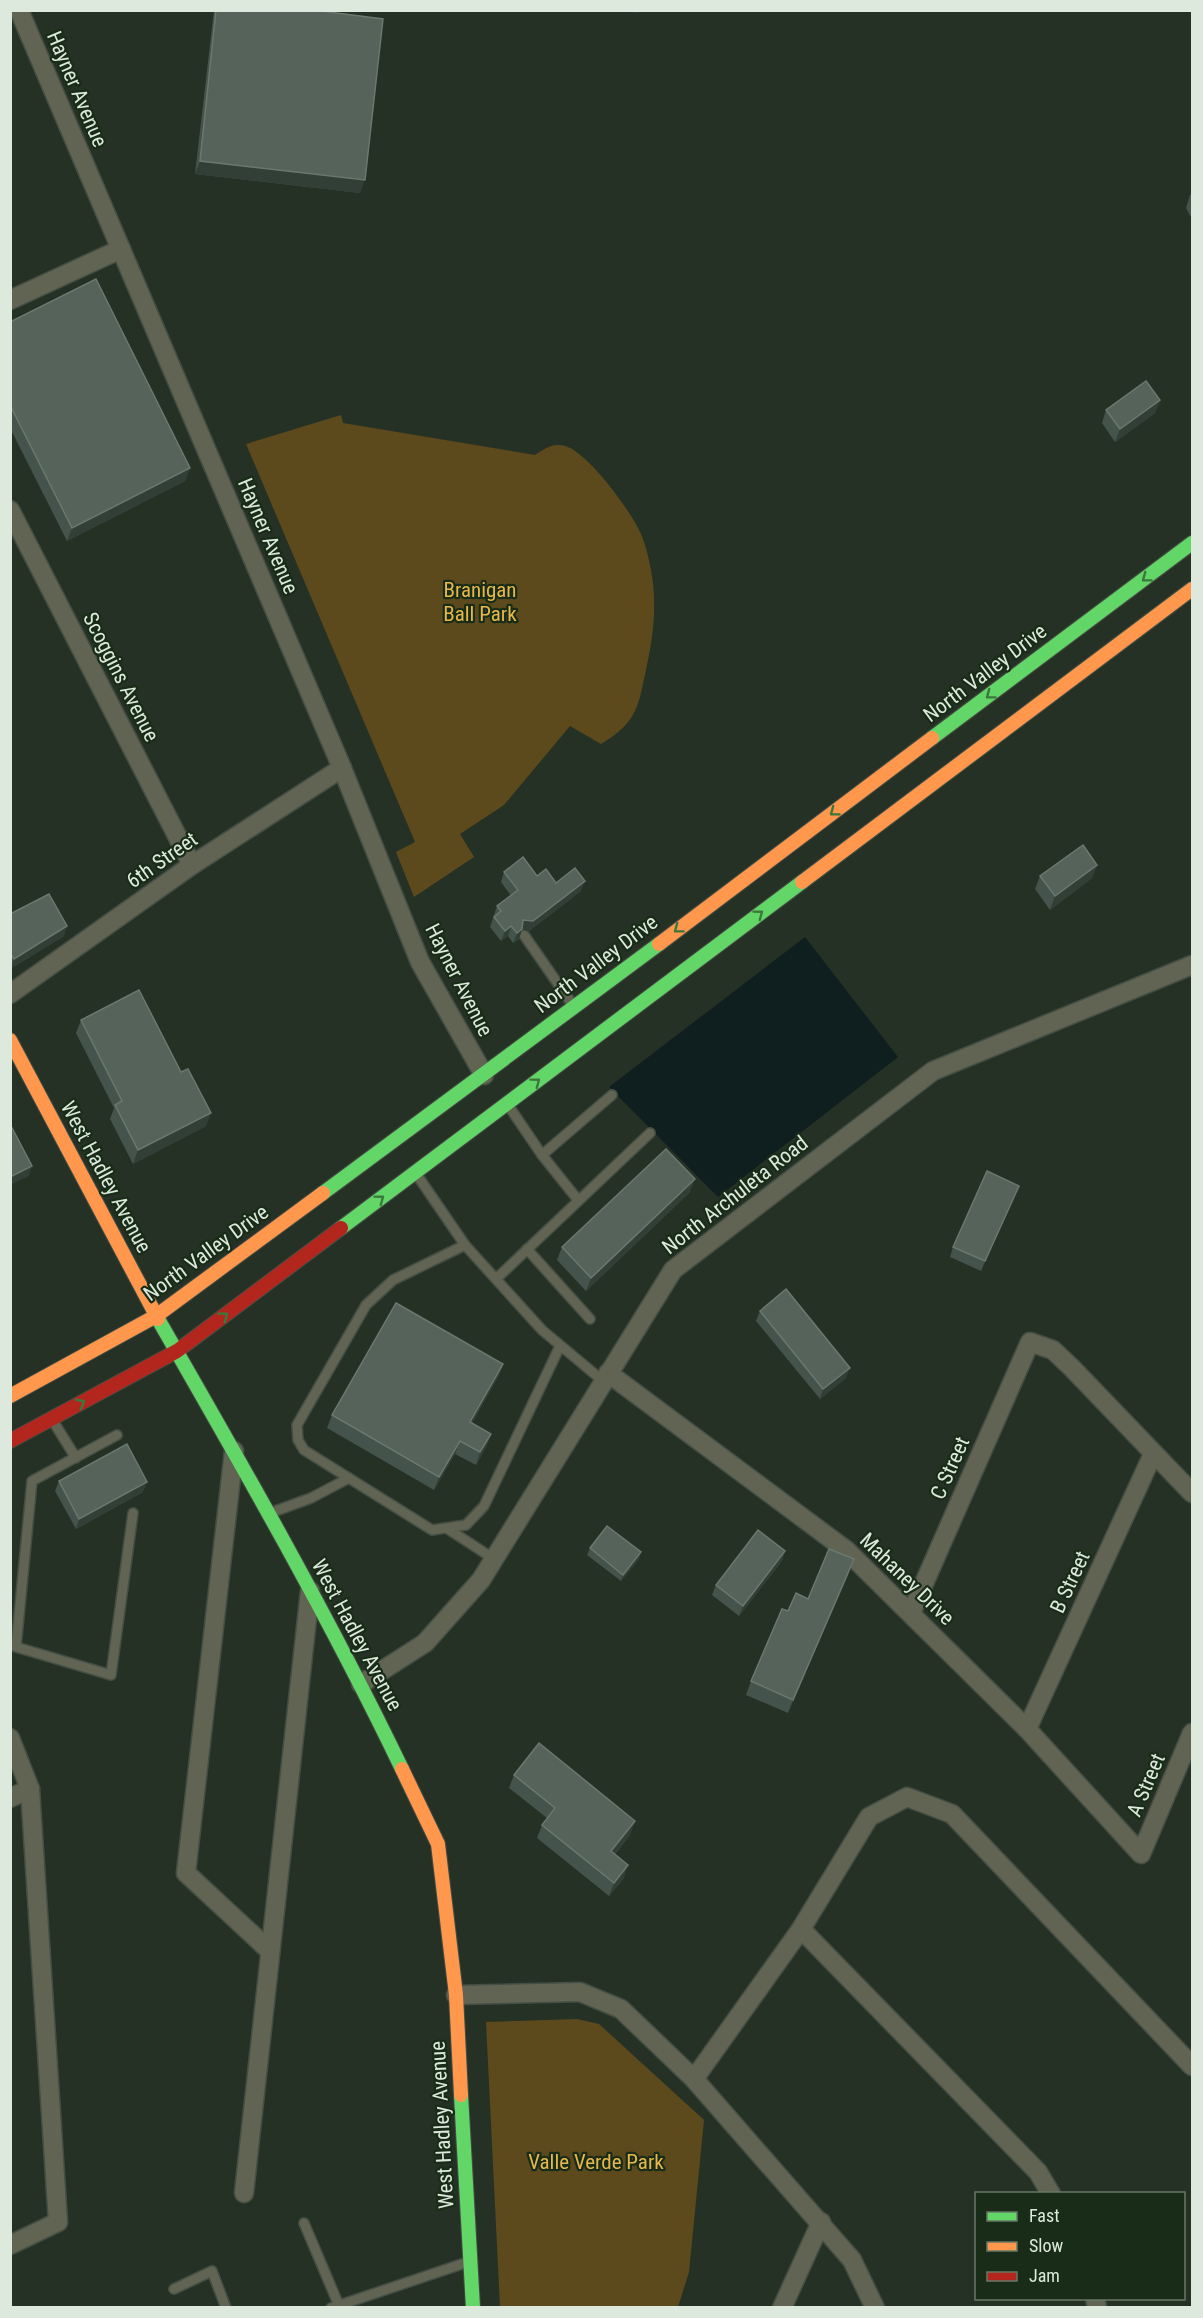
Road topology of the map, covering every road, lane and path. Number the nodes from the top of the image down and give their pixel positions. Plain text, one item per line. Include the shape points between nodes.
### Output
1 (19, 10) edge
2 (121, 249) junction
3 (10, 300) edge
4 (10, 510) edge
5 (1192, 543) edge
6 (1192, 589) edge
7 (342, 768) junction
8 (192, 865) junction
9 (524, 935) edge
10 (1192, 965) edge
11 (10, 994) edge
12 (574, 1007) junction
13 (10, 1040) edge
14 (18, 1070) edge
15 (484, 1075) junction
16 (612, 1095) dead end
17 (507, 1103) junction
18 (650, 1133) dead end
19 (542, 1155) junction
20 (415, 1173) junction
21 (579, 1200) junction
22 (465, 1245) junction
23 (527, 1249) junction
24 (496, 1279) junction
25 (156, 1316) junction
26 (590, 1319) dead end
27 (560, 1346) junction
28 (177, 1352) junction
29 (606, 1377) junction
30 (10, 1396) edge
31 (52, 1419) junction
32 (117, 1435) dead end
33 (10, 1440) edge
34 (234, 1451) junction
35 (1153, 1454) junction
36 (76, 1458) junction
37 (349, 1478) junction
38 (1192, 1493) edge
39 (133, 1514) dead end
40 (268, 1514) junction
41 (448, 1529) junction
42 (494, 1559) junction
43 (310, 1591) junction
44 (911, 1613) junction
45 (361, 1684) junction
46 (1027, 1729) junction
47 (1192, 1733) edge
48 (10, 1738) edge
49 (30, 1789) junction
50 (10, 1798) edge
51 (1141, 1854) joint
52 (801, 1929) junction
53 (270, 1951) junction
54 (456, 1995) junction
55 (1192, 2066) edge
56 (694, 2079) junction
57 (1050, 2192) edge
58 (244, 2193) dead end
59 (821, 2222) junction
60 (304, 2223) dead end
61 (10, 2246) edge
62 (471, 2261) junction
63 (174, 2289) dead end
64 (337, 2306) edge
65 (226, 2307) edge
66 (473, 2307) edge
67 (782, 2307) edge
68 (875, 2307) edge

1 - 2 street, Hayner Avenue
2 - 3 street
2 - 7 street, Hayner Avenue
4 - 8 street, Scoggins Avenue
5 -> 12 main road, North Valley Drive
17 -> 6 main road
7 - 8 street, 6th Street
7 - 15 street, Hayner Avenue via 420,962
8 - 11 street, 6th Street
9 - 12 lane
10 - 29 street, North Archuleta Road via 933,1071 673,1270
12 - 15 main road, North Valley Drive
13 - 14 main road, West Hadley Avenue
14 - 25 main road, West Hadley Avenue
15 - 25 main road, North Valley Drive
16 - 19 lane
17 - 19 lane
17 - 20 main road
18 - 21 lane
19 - 21 lane
20 - 22 lane
28 -> 20 main road
21 - 23 lane
22 - 24 lane
22 - 37 lane via 393,1280 366,1305 297,1425 298,1440 304,1450
23 - 24 lane
23 - 26 lane
24 - 27 lane
25 - 28 main road, West Hadley Avenue
25 - 30 main road, North Valley Drive
27 - 29 lane
27 - 41 lane via 484,1506 466,1525
31 -> 28 main road
28 - 34 main road, West Hadley Avenue
29 - 42 street, North Archuleta Road
29 - 44 street, Mahaney Drive via 846,1550
31 - 33 main road
31 - 36 lane
32 - 36 lane
34 - 40 main road, West Hadley Avenue
34 - 53 street via 186,1873
35 - 38 street
35 - 44 street, C Street via 1053,1350 1030,1342
35 - 46 street, B Street
36 - 39 lane via 32,1481 16,1647 111,1675
37 - 40 lane
37 - 41 lane via 432,1530
40 - 43 main road, West Hadley Avenue
41 - 42 lane
42 - 45 street, North Archuleta Road via 481,1580 425,1643
43 - 45 main road, West Hadley Avenue
43 - 53 street
44 - 46 street, Mahaney Drive
45 - 54 main road, West Hadley Avenue via 438,1844
46 - 51 street, Mahaney Drive
47 - 51 street, A Street
48 - 49 street
49 - 50 street
49 - 61 street via 58,2222
52 - 55 street via 869,1816 908,1797 952,1814
52 - 56 street
52 - 57 street via 1038,2172
53 - 58 street
54 - 56 street via 580,1992 621,2009
54 - 62 main road, West Hadley Avenue
56 - 59 street
59 - 67 street
59 - 68 street via 852,2260
60 - 64 lane
62 - 64 lane
62 - 66 main road, West Hadley Avenue
63 - 65 lane via 212,2271

